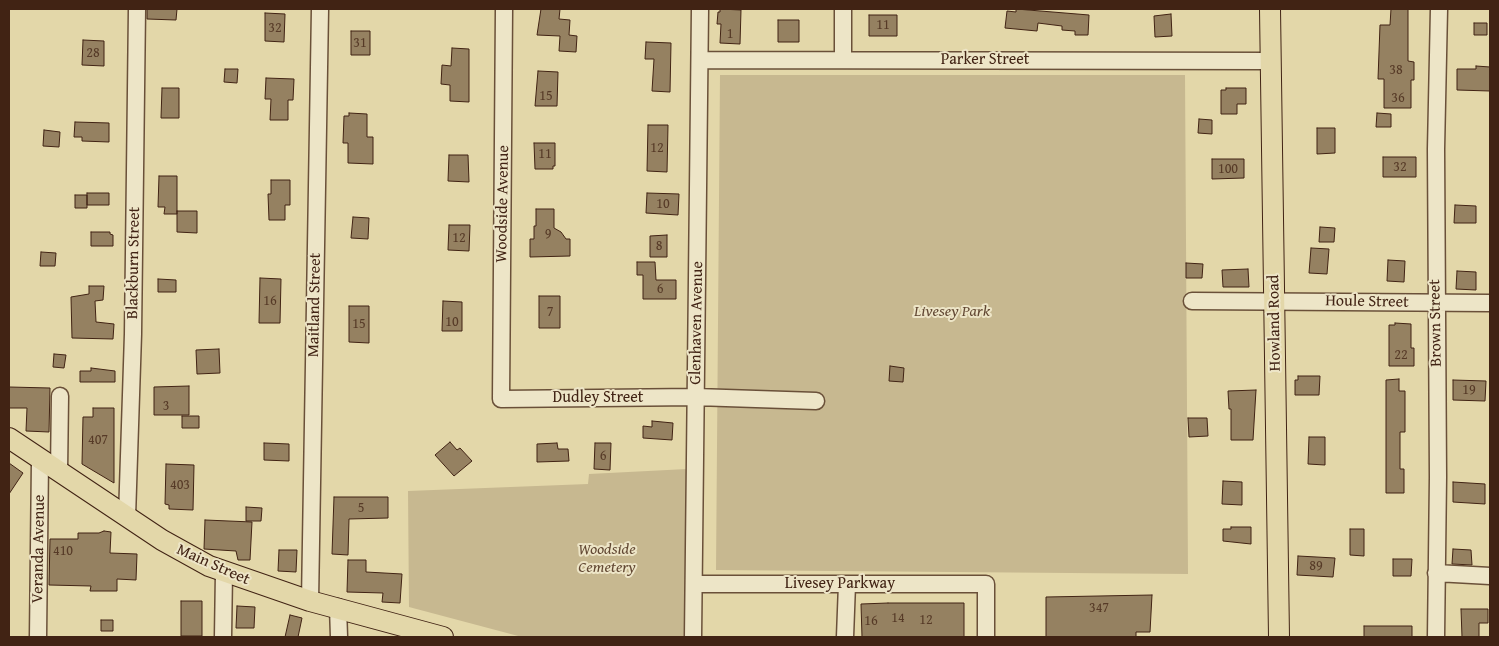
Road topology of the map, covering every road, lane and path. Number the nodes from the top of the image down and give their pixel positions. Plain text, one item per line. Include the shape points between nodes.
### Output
1 (137, 9) edge
2 (320, 9) edge
3 (504, 9) edge
4 (700, 9) edge
5 (843, 9) edge
6 (1270, 9) edge
7 (1439, 9) edge
8 (700, 60) junction
9 (843, 60) junction
10 (1270, 61) junction
11 (1275, 300) junction
12 (1192, 301) dead end
13 (1435, 303) junction
14 (1490, 303) edge
15 (60, 396) dead end
16 (696, 397) junction
17 (500, 399) joint
18 (816, 401) dead end
19 (9, 438) edge
20 (40, 460) junction
21 (60, 472) junction
22 (127, 518) junction
23 (224, 572) junction
24 (1436, 573) junction
25 (1490, 576) edge
26 (694, 584) junction
27 (847, 584) junction
28 (310, 601) junction
29 (338, 608) junction
30 (38, 637) edge
31 (223, 637) edge
32 (339, 637) edge
33 (443, 637) edge
34 (693, 637) edge
35 (845, 637) edge
36 (986, 637) edge
37 (1280, 637) edge
38 (1436, 637) edge

1 - 22 street, Blackburn Street via 133,343
2 - 28 street, Maitland Street
3 - 17 street, Woodside Avenue
4 - 8 street, Glenhaven Avenue
5 - 9 street
6 - 10 main road, Howland Road
7 - 13 street, Brown Street
8 - 9 street, Parker Street
8 - 16 street, Glenhaven Avenue
9 - 10 street, Parker Street
10 - 11 main road, Howland Road
11 - 12 street, Houle Street
11 - 13 street, Houle Street
11 - 37 main road, Howland Road
13 - 14 street, Houle Street
13 - 24 street, Brown Street
15 - 21 street
16 - 17 street, Dudley Street
16 - 18 street, Dudley Street
16 - 26 street, Glenhaven Avenue
19 - 20 main road, Main Street
20 - 21 main road, Main Street
20 - 30 street, Veranda Avenue
21 - 22 main road, Main Street
22 - 23 main road, Main Street via 179,551
23 - 28 main road, Main Street
23 - 31 street
24 - 25 street
24 - 38 street, Brown Street
26 - 27 street, Livesey Parkway
26 - 34 street, Glenhaven Avenue
27 - 35 street
27 - 36 street, Livesey Parkway via 986,584
28 - 29 main road, Main Street
29 - 32 street
29 - 33 main road, Main Street

